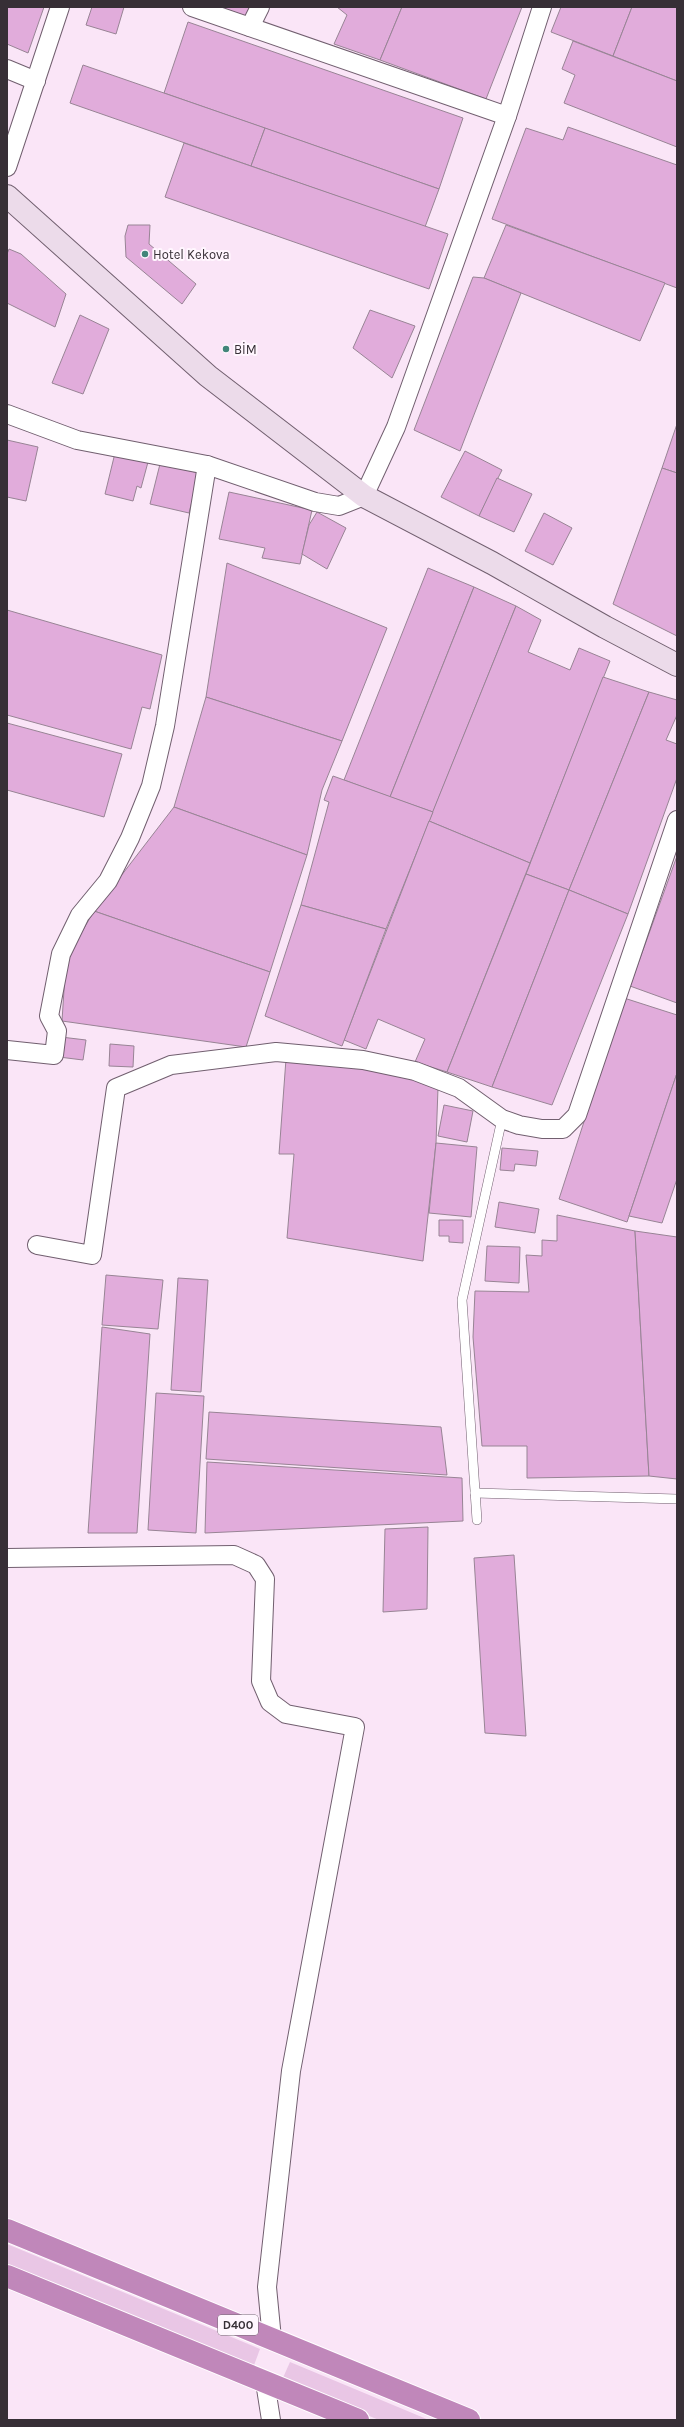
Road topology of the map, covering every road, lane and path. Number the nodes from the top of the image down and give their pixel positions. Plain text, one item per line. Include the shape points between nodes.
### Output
1 (60, 7) edge
2 (192, 7) edge
3 (260, 7) edge
4 (542, 7) edge
5 (250, 27) junction
6 (7, 68) edge
7 (36, 81) junction
8 (507, 116) junction
9 (7, 167) edge
10 (7, 196) edge
11 (7, 414) edge
12 (207, 465) junction
13 (364, 496) junction
14 (677, 665) edge
15 (677, 820) edge
16 (7, 1050) edge
17 (502, 1119) junction
18 (37, 1245) dead end
19 (475, 1493) junction
20 (677, 1499) edge
21 (477, 1520) dead end
22 (7, 1558) edge
23 (7, 2230) edge
24 (7, 2276) edge
25 (272, 2340) junction
26 (265, 2382) junction
27 (271, 2420) edge
28 (358, 2420) edge
29 (468, 2420) edge

1 - 7 street
2 - 5 street
3 - 5 street
4 - 8 street
5 - 8 street
6 - 7 street
7 - 9 street
8 - 13 street via 396,427
10 - 13 street via 208,376
11 - 12 street via 77,440
12 - 13 street via 315,502 340,506
12 - 16 street via 165,726 151,786 130,838 108,881 80,915 61,954 48,1016 57,1031 54,1055
13 - 14 street
15 - 17 street via 577,1115 563,1128 542,1129
17 - 18 street via 459,1088 415,1071 363,1060 276,1052 171,1065 116,1088 92,1255
17 - 19 lane via 462,1300
19 - 20 lane
19 - 21 lane
22 - 25 street via 234,1555 256,1565 265,1580 261,1681 270,1702 286,1714 355,1727 291,2071 267,2287
23 - 25 highway, D400
24 - 26 highway
25 - 29 highway, D400
26 - 27 street
26 - 28 highway

